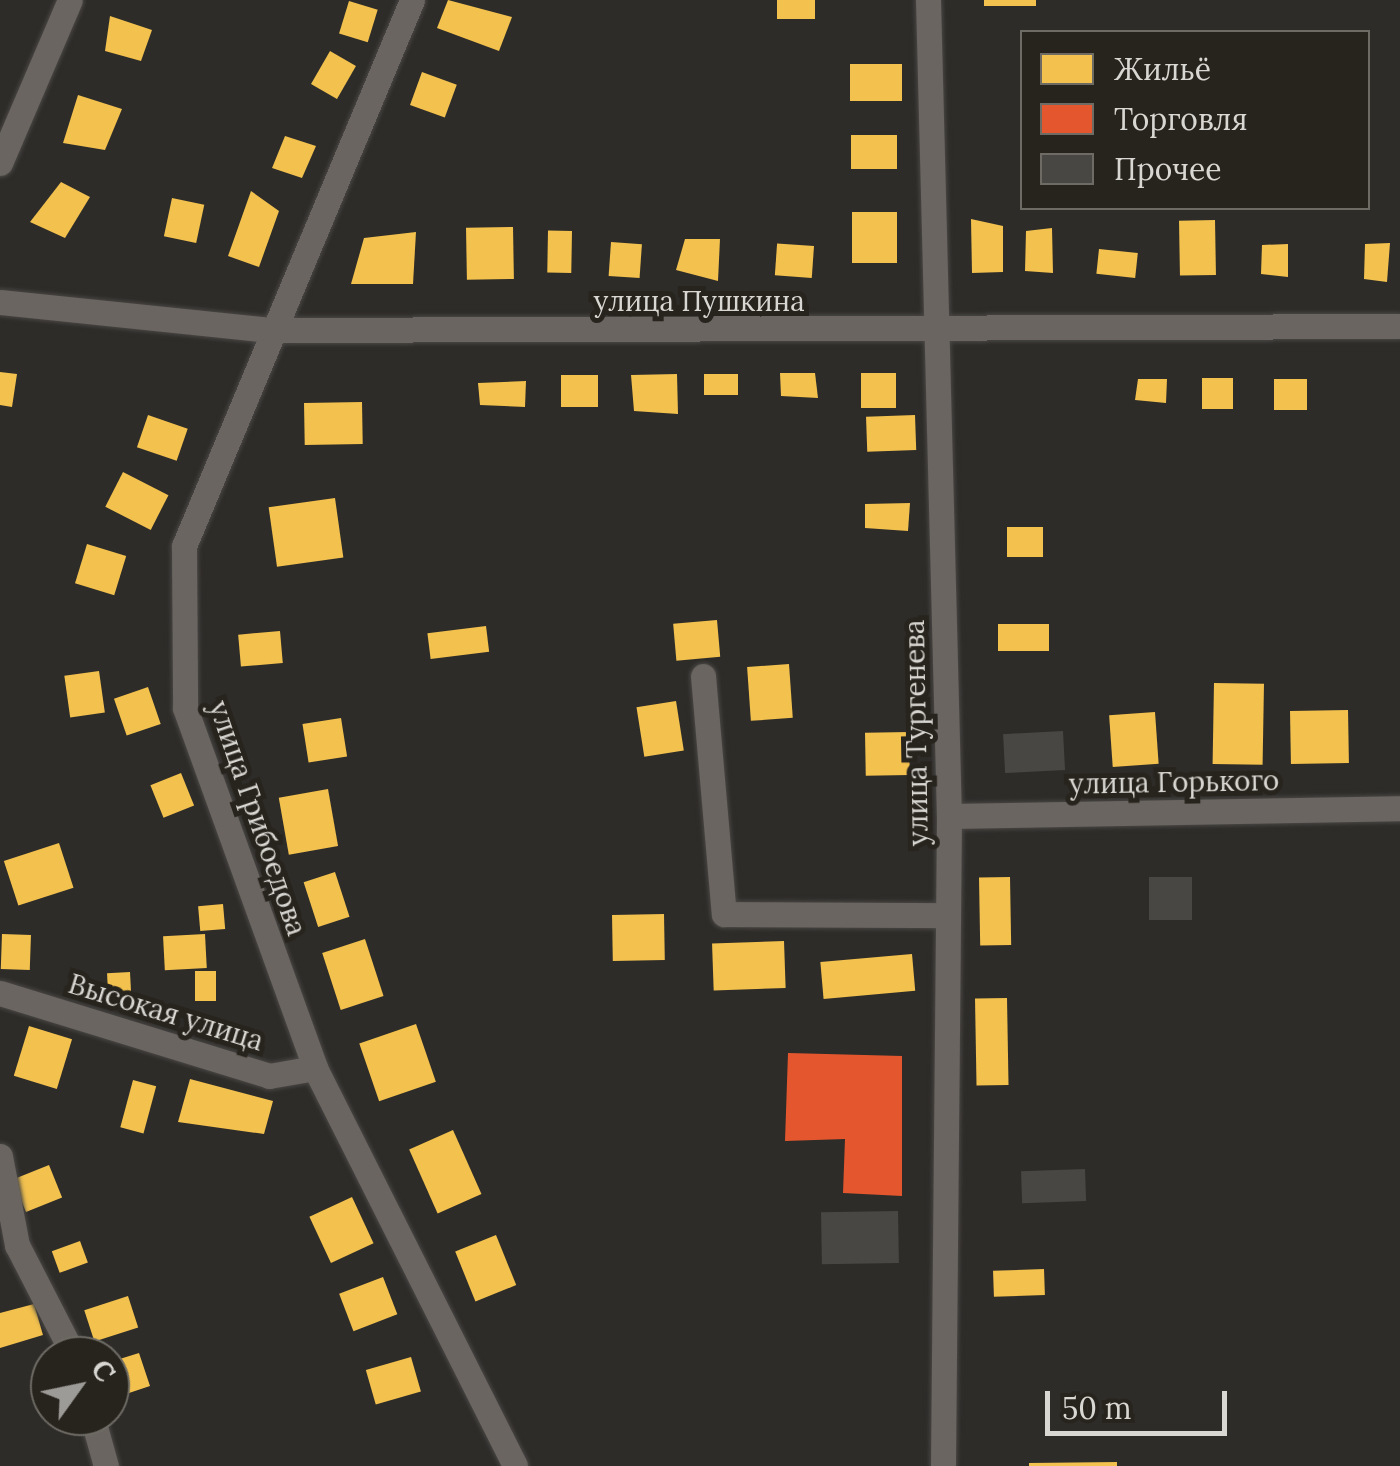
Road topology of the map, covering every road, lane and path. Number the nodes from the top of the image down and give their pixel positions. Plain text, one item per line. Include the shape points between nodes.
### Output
1 (70, 0) edge
2 (412, 0) edge
3 (928, 0) edge
4 (0, 163) edge
5 (0, 302) edge
6 (1400, 326) edge
7 (274, 330) junction
8 (937, 332) junction
9 (702, 676) dead end
10 (1400, 808) edge
11 (949, 816) junction
12 (948, 915) junction
13 (0, 993) edge
14 (315, 1068) junction
15 (0, 1156) edge
16 (64, 1336) edge
17 (98, 1436) edge
18 (106, 1466) edge
19 (515, 1466) edge
20 (944, 1466) edge

1 - 4 street
2 - 7 street, улица Грибоедова
3 - 8 street, улица Тургенева
5 - 7 street, улица Пушкина
6 - 8 street, улица Пушкина
7 - 8 street, улица Пушкина
7 - 14 street, улица Грибоедова via 184,546 185,708
8 - 11 street, улица Тургенева
9 - 12 street via 724,914
10 - 11 street, улица Горького
11 - 12 street, улица Тургенева
12 - 20 street, улица Тургенева
13 - 14 street, Высокая улица via 270,1076
14 - 19 street, улица Грибоедова
15 - 16 street via 17,1245
17 - 18 street

